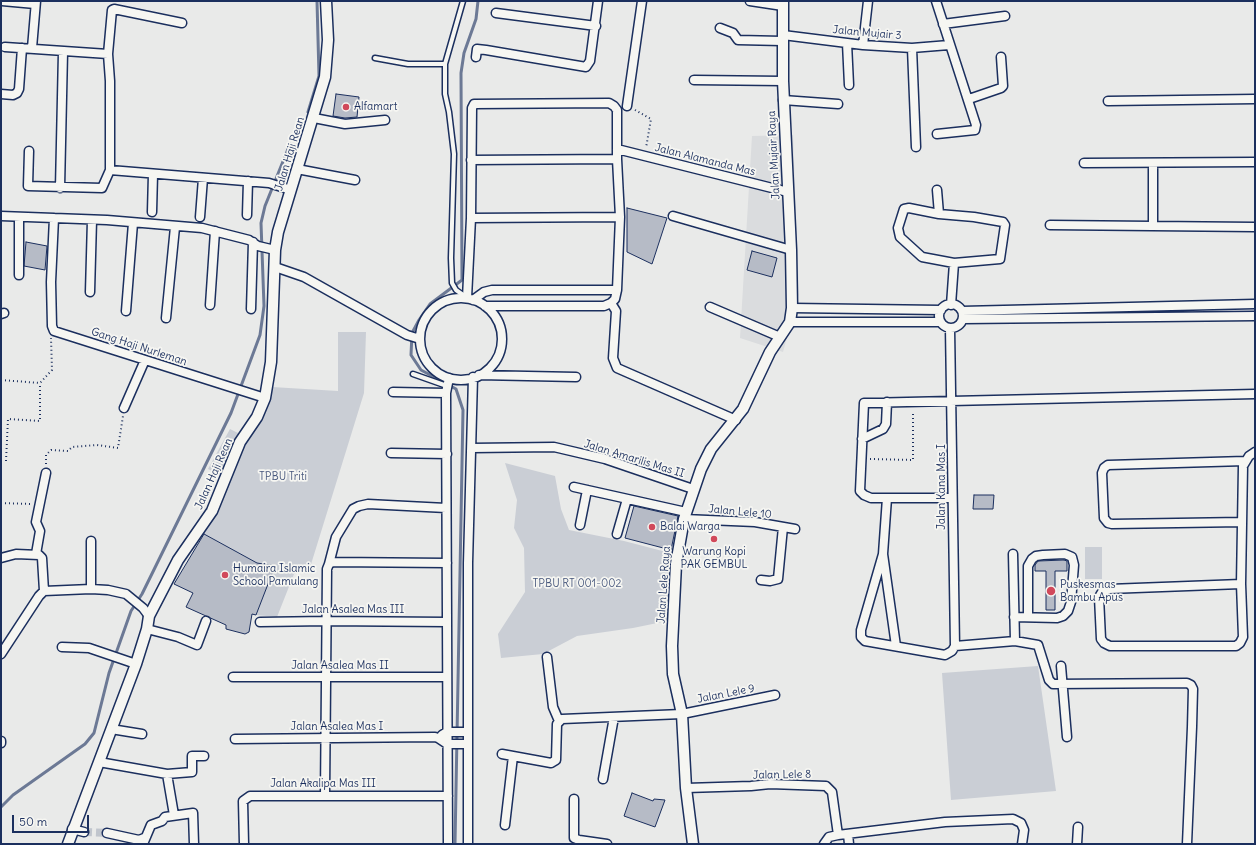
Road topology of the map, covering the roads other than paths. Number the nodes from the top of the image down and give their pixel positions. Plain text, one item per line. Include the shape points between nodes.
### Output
1 (2, 1) edge
2 (326, 1) edge
3 (463, 1) edge
4 (598, 1) edge
5 (642, 1) edge
6 (750, 1) edge
7 (868, 1) edge
8 (936, 1) edge
9 (36, 3) edge
10 (783, 3) edge
11 (496, 13) dead end
12 (1005, 16) dead end
13 (182, 23) dead end
14 (943, 24) junction
15 (596, 26) junction
16 (720, 28) dead end
17 (782, 38) junction
18 (847, 43) junction
19 (863, 45) junction
20 (949, 45) junction
21 (5, 47) dead end
22 (22, 48) junction
23 (32, 48) junction
24 (912, 48) junction
25 (63, 52) junction
26 (108, 54) junction
27 (476, 57) dead end
28 (1001, 57) dead end
29 (375, 58) dead end
30 (445, 64) junction
31 (694, 80) dead end
32 (783, 82) junction
33 (849, 85) dead end
34 (1, 94) edge
35 (969, 99) junction
36 (1255, 99) edge
37 (783, 100) junction
38 (1108, 101) dead end
39 (838, 104) dead end
40 (627, 106) road end
41 (314, 118) junction
42 (384, 120) dead end
43 (937, 134) dead end
44 (916, 147) dead end
45 (617, 149) junction
46 (30, 151) dead end
47 (617, 159) junction
48 (472, 160) junction
49 (1255, 162) edge
50 (1084, 163) dead end
51 (1153, 164) junction
52 (297, 169) junction
53 (110, 170) junction
54 (153, 174) junction
55 (203, 178) junction
56 (355, 180) dead end
57 (248, 181) junction
58 (60, 188) junction
59 (291, 190) junction
60 (937, 190) dead end
61 (788, 192) junction
62 (152, 212) dead end
63 (939, 214) junction
64 (247, 215) dead end
65 (1, 216) edge
66 (672, 216) dead end
67 (19, 217) junction
68 (200, 217) dead end
69 (620, 217) junction
70 (54, 218) junction
71 (471, 218) junction
72 (92, 220) junction
73 (133, 223) junction
74 (1050, 225) dead end
75 (1153, 225) junction
76 (175, 226) junction
77 (1255, 226) edge
78 (215, 232) junction
79 (256, 244) junction
80 (271, 249) junction
81 (791, 250) junction
82 (954, 263) junction
83 (274, 267) junction
84 (19, 275) dead end
85 (617, 290) junction
86 (90, 292) dead end
87 (470, 299) junction
88 (611, 303) junction
89 (952, 304) junction
90 (1255, 304) edge
91 (210, 305) dead end
92 (485, 306) junction
93 (710, 307) dead end
94 (792, 308) junction
95 (251, 310) dead end
96 (941, 310) junction
97 (126, 311) dead end
98 (962, 315) junction
99 (1255, 316) edge
100 (166, 318) dead end
101 (790, 322) junction
102 (940, 322) junction
103 (950, 328) junction
104 (780, 337) junction
105 (420, 339) junction
106 (145, 360) junction
107 (413, 374) dead end
108 (476, 376) junction
109 (576, 377) dead end
110 (447, 385) junction
111 (393, 392) dead end
112 (1255, 394) edge
113 (265, 398) junction
114 (887, 402) junction
115 (952, 402) junction
116 (124, 408) road end
117 (736, 420) junction
118 (862, 439) junction
119 (472, 448) junction
120 (1255, 452) edge
121 (391, 453) dead end
122 (447, 454) junction
123 (1245, 461) junction
124 (46, 473) road end
125 (574, 487) dead end
126 (693, 489) junction
127 (587, 490) junction
128 (887, 498) junction
129 (952, 498) junction
130 (627, 499) junction
131 (446, 508) junction
132 (685, 516) junction
133 (1242, 522) junction
134 (580, 525) dead end
135 (783, 527) junction
136 (795, 529) dead end
137 (617, 534) dead end
138 (91, 541) dead end
139 (36, 554) junction
140 (883, 554) junction
141 (1013, 554) dead end
142 (1, 558) edge
143 (447, 563) junction
144 (329, 564) junction
145 (1028, 572) junction
146 (1013, 573) junction
147 (761, 580) dead end
148 (1241, 584) junction
149 (91, 589) junction
150 (44, 591) junction
151 (146, 612) junction
152 (1028, 616) junction
153 (1014, 618) junction
154 (206, 621) dead end
155 (326, 621) junction
156 (260, 622) dead end
157 (447, 622) junction
158 (147, 629) junction
159 (1015, 641) junction
160 (896, 646) junction
161 (955, 646) junction
162 (62, 647) dead end
163 (1, 654) edge
164 (547, 657) dead end
165 (136, 664) junction
166 (1061, 666) dead end
167 (326, 676) junction
168 (233, 677) dead end
169 (447, 677) junction
170 (1064, 684) junction
171 (775, 695) dead end
172 (682, 714) junction
173 (614, 717) junction
174 (559, 721) junction
175 (111, 729) junction
176 (447, 732) junction
177 (466, 732) junction
178 (142, 734) dead end
179 (326, 737) junction
180 (1068, 737) dead end
181 (438, 738) junction
182 (235, 739) dead end
183 (447, 744) junction
184 (466, 744) junction
185 (502, 754) dead end
186 (204, 756) dead end
187 (513, 756) junction
188 (99, 762) junction
189 (167, 774) junction
190 (603, 779) dead end
191 (686, 788) junction
192 (325, 794) junction
193 (448, 796) junction
194 (574, 800) dead end
195 (174, 815) junction
196 (505, 825) dead end
197 (1078, 827) dead end
198 (72, 829) junction
199 (84, 832) tunnel mouth
200 (107, 833) tunnel mouth
201 (848, 834) junction
202 (838, 835) junction
203 (143, 841) edge
204 (68, 844) edge
205 (194, 844) edge
206 (244, 844) edge
207 (448, 844) edge
208 (468, 844) edge
209 (607, 844) edge
210 (693, 844) edge
211 (824, 844) edge
212 (849, 844) edge
213 (1022, 844) edge
214 (1077, 844) edge
215 (1187, 844) edge

1 - 9 street
2 - 41 street, Jalan Haji Rean via 328,40 325,76
3 - 30 lane
4 - 15 street
5 - 40 street
6 - 10 street
7 - 19 street
8 - 14 street
9 - 23 street
10 - 17 street, Jalan Mujair Raya
11 - 15 street
12 - 14 street
13 - 26 street via 114,9 111,13
14 - 20 street
15 - 27 street via 590,61 586,68 477,49
16 - 17 street, Jalan Mujair 3 via 733,33 738,40
17 - 18 street, Jalan Mujair 3
17 - 32 street, Jalan Mujair Raya
18 - 19 street, Jalan Mujair 3
18 - 33 street
19 - 24 street, Jalan Mujair 3
20 - 24 street, Jalan Mujair 3
20 - 35 street
21 - 22 street
22 - 23 street
22 - 34 street via 19,89 13,95
23 - 25 street
24 - 44 street
25 - 26 street
25 - 58 street
26 - 53 street
28 - 35 street via 1003,86
29 - 30 lane via 408,64
30 - 87 lane via 445,94 454,154 452,283 456,290
31 - 32 street
32 - 37 street, Jalan Mujair Raya
35 - 43 street via 976,128 960,133
36 - 38 street
37 - 39 street
37 - 61 street, Jalan Mujair Raya
41 - 42 street via 345,124
41 - 52 street, Jalan Haji Rean
45 - 47 street
45 - 48 street via 617,110 609,103 478,102 472,108
45 - 61 street, Jalan Alamanda Mas
46 - 58 street via 28,186
47 - 48 street
47 - 69 street
48 - 71 street
49 - 51 street
50 - 51 street
51 - 75 street
52 - 56 street
52 - 59 street, Jalan Haji Rean
53 - 54 street
53 - 58 street via 102,188
54 - 55 street
54 - 62 street
55 - 57 street
55 - 68 street
57 - 59 street via 269,183
57 - 64 street
59 - 80 street, Jalan Haji Rean
60 - 63 street
61 - 81 street, Jalan Mujair Raya
63 - 82 street via 904,209 898,228 900,238 922,257
63 - 82 street via 974,217 1003,222 1004,225 1000,259
65 - 67 street
66 - 81 street
67 - 70 street
67 - 84 street
69 - 71 street
69 - 85 street
70 - 72 street
70 - 106 street, Gang Haji Nurleman via 52,329
71 - 87 street
72 - 73 street
72 - 86 street
73 - 76 street
73 - 97 street
74 - 75 street
75 - 77 street
76 - 78 street via 202,228
76 - 100 street
78 - 79 street
78 - 91 street
79 - 80 street
79 - 95 street
80 - 83 street, Jalan Haji Rean
81 - 94 street, Jalan Mujair Raya
82 - 89 street
83 - 105 street via 304,277 407,335
83 - 113 street, Jalan Haji Rean via 271,362
85 - 87 street via 492,290
85 - 88 street
87 - 92 street
87 - 105 street via 450,299 432,309 423,323
88 - 92 street via 604,306
88 - 117 street via 616,311 613,358 617,368
89 - 96 street
89 - 98 street
90 - 98 street
92 - 108 street via 498,322 502,342 494,362
93 - 104 street
94 - 96 street
94 - 101 street, Jalan Lele Raya
96 - 102 street
98 - 99 street
98 - 103 street via 958,326
101 - 102 street
101 - 104 street, Jalan Lele Raya
102 - 103 street
103 - 115 street, Jalan Kana Mas I
104 - 117 street, Jalan Lele Raya
105 - 110 street via 425,359
106 - 113 street, Gang Haji Nurleman
106 - 116 street
107 - 110 lane
108 - 109 street
108 - 110 street
108 - 119 street
110 - 111 street
110 - 122 street
112 - 115 street
113 - 151 street, Jalan Haji Rean via 257,417 240,442 212,511
114 - 115 street
114 - 118 street via 886,424 882,429
114 - 118 street via 864,403
115 - 129 street, Jalan Kana Mas I
117 - 126 street, Jalan Lele Raya via 711,449
118 - 128 street via 860,491 871,498
119 - 126 street, Jalan Amarilis Mas II via 554,447 606,459
119 - 177 street
120 - 123 street
121 - 122 street
122 - 131 street
123 - 133 street
123 - 133 street via 1108,465 1102,473 1104,518 1108,523
124 - 139 street via 36,522 40,531
125 - 127 street, Jalan Lele 10
126 - 132 street, Jalan Lele Raya
127 - 130 street, Jalan Lele 10
127 - 134 street
128 - 129 street
128 - 140 street
129 - 161 street, Jalan Kana Mas I
130 - 132 street, Jalan Lele 10
130 - 137 street
131 - 143 street
131 - 144 street via 368,504 359,506 353,509 336,537
132 - 135 street, Jalan Lele 10
132 - 172 street, Jalan Lele Raya via 676,564 672,646 673,674
133 - 148 street
135 - 136 street, Jalan Lele 10
135 - 147 street via 778,579
138 - 149 street
139 - 142 street via 16,554
139 - 150 street via 42,558
140 - 160 street
140 - 160 street via 861,637 865,641
141 - 146 street
143 - 144 street
143 - 157 street
144 - 155 street
145 - 146 street
145 - 152 street
145 - 152 street via 1030,562 1036,556 1065,554 1073,559 1071,602 1068,611 1057,618
146 - 153 street
148 - 148 street via 1243,637 1236,646 1110,646 1101,639 1100,597 1105,590
149 - 150 street
149 - 151 street via 126,594
150 - 163 street
151 - 158 street, Jalan Haji Rean
152 - 153 street
153 - 159 street
154 - 158 street via 197,645
155 - 156 street, Jalan Asalea Mas III
155 - 157 street, Jalan Asalea Mas III
155 - 167 street
157 - 169 street
158 - 165 street, Jalan Haji Rean
159 - 161 street
159 - 170 street via 1038,645 1049,680 1053,684
160 - 161 street via 945,655
162 - 165 street via 89,648
164 - 174 street via 553,708
165 - 175 street, Jalan Haji Rean
166 - 170 street
167 - 168 street, Jalan Asalea Mas II
167 - 169 street, Jalan Asalea Mas II
167 - 179 street
169 - 176 street
170 - 180 street
170 - 215 street via 1191,684 1193,689
171 - 172 street, Jalan Lele 9
172 - 173 street, Jalan Lele 9
172 - 191 street, Jalan Lele Raya
173 - 174 street, Jalan Lele 9
173 - 190 street
174 - 187 street via 556,760 550,762
175 - 178 street
175 - 188 street, Jalan Haji Rean
176 - 177 street
176 - 181 street
176 - 183 street
177 - 184 street
179 - 181 street, Jalan Asalea Mas I
179 - 182 street, Jalan Asalea Mas I
179 - 192 street
181 - 183 street
183 - 184 street
183 - 193 street
184 - 208 street
185 - 187 street
186 - 189 street via 192,756 192,772
187 - 196 street
188 - 189 street
188 - 198 street, Jalan Haji Rean
189 - 195 street
191 - 202 street, Jalan Lele 8 via 770,784 826,786 832,792
191 - 210 street, Jalan Lele Raya
192 - 193 street, Jalan Akalipa Mas III
192 - 206 street, Jalan Akalipa Mas III via 245,798 242,801
193 - 207 street
194 - 209 street via 574,838
195 - 203 street via 151,825
195 - 205 street via 193,813
197 - 214 street
198 - 199 street
198 - 204 street, Jalan Haji Rean
200 - 203 street
201 - 202 street
201 - 212 street
201 - 213 street via 945,822 1013,819 1021,823 1024,830
202 - 211 street via 829,837

